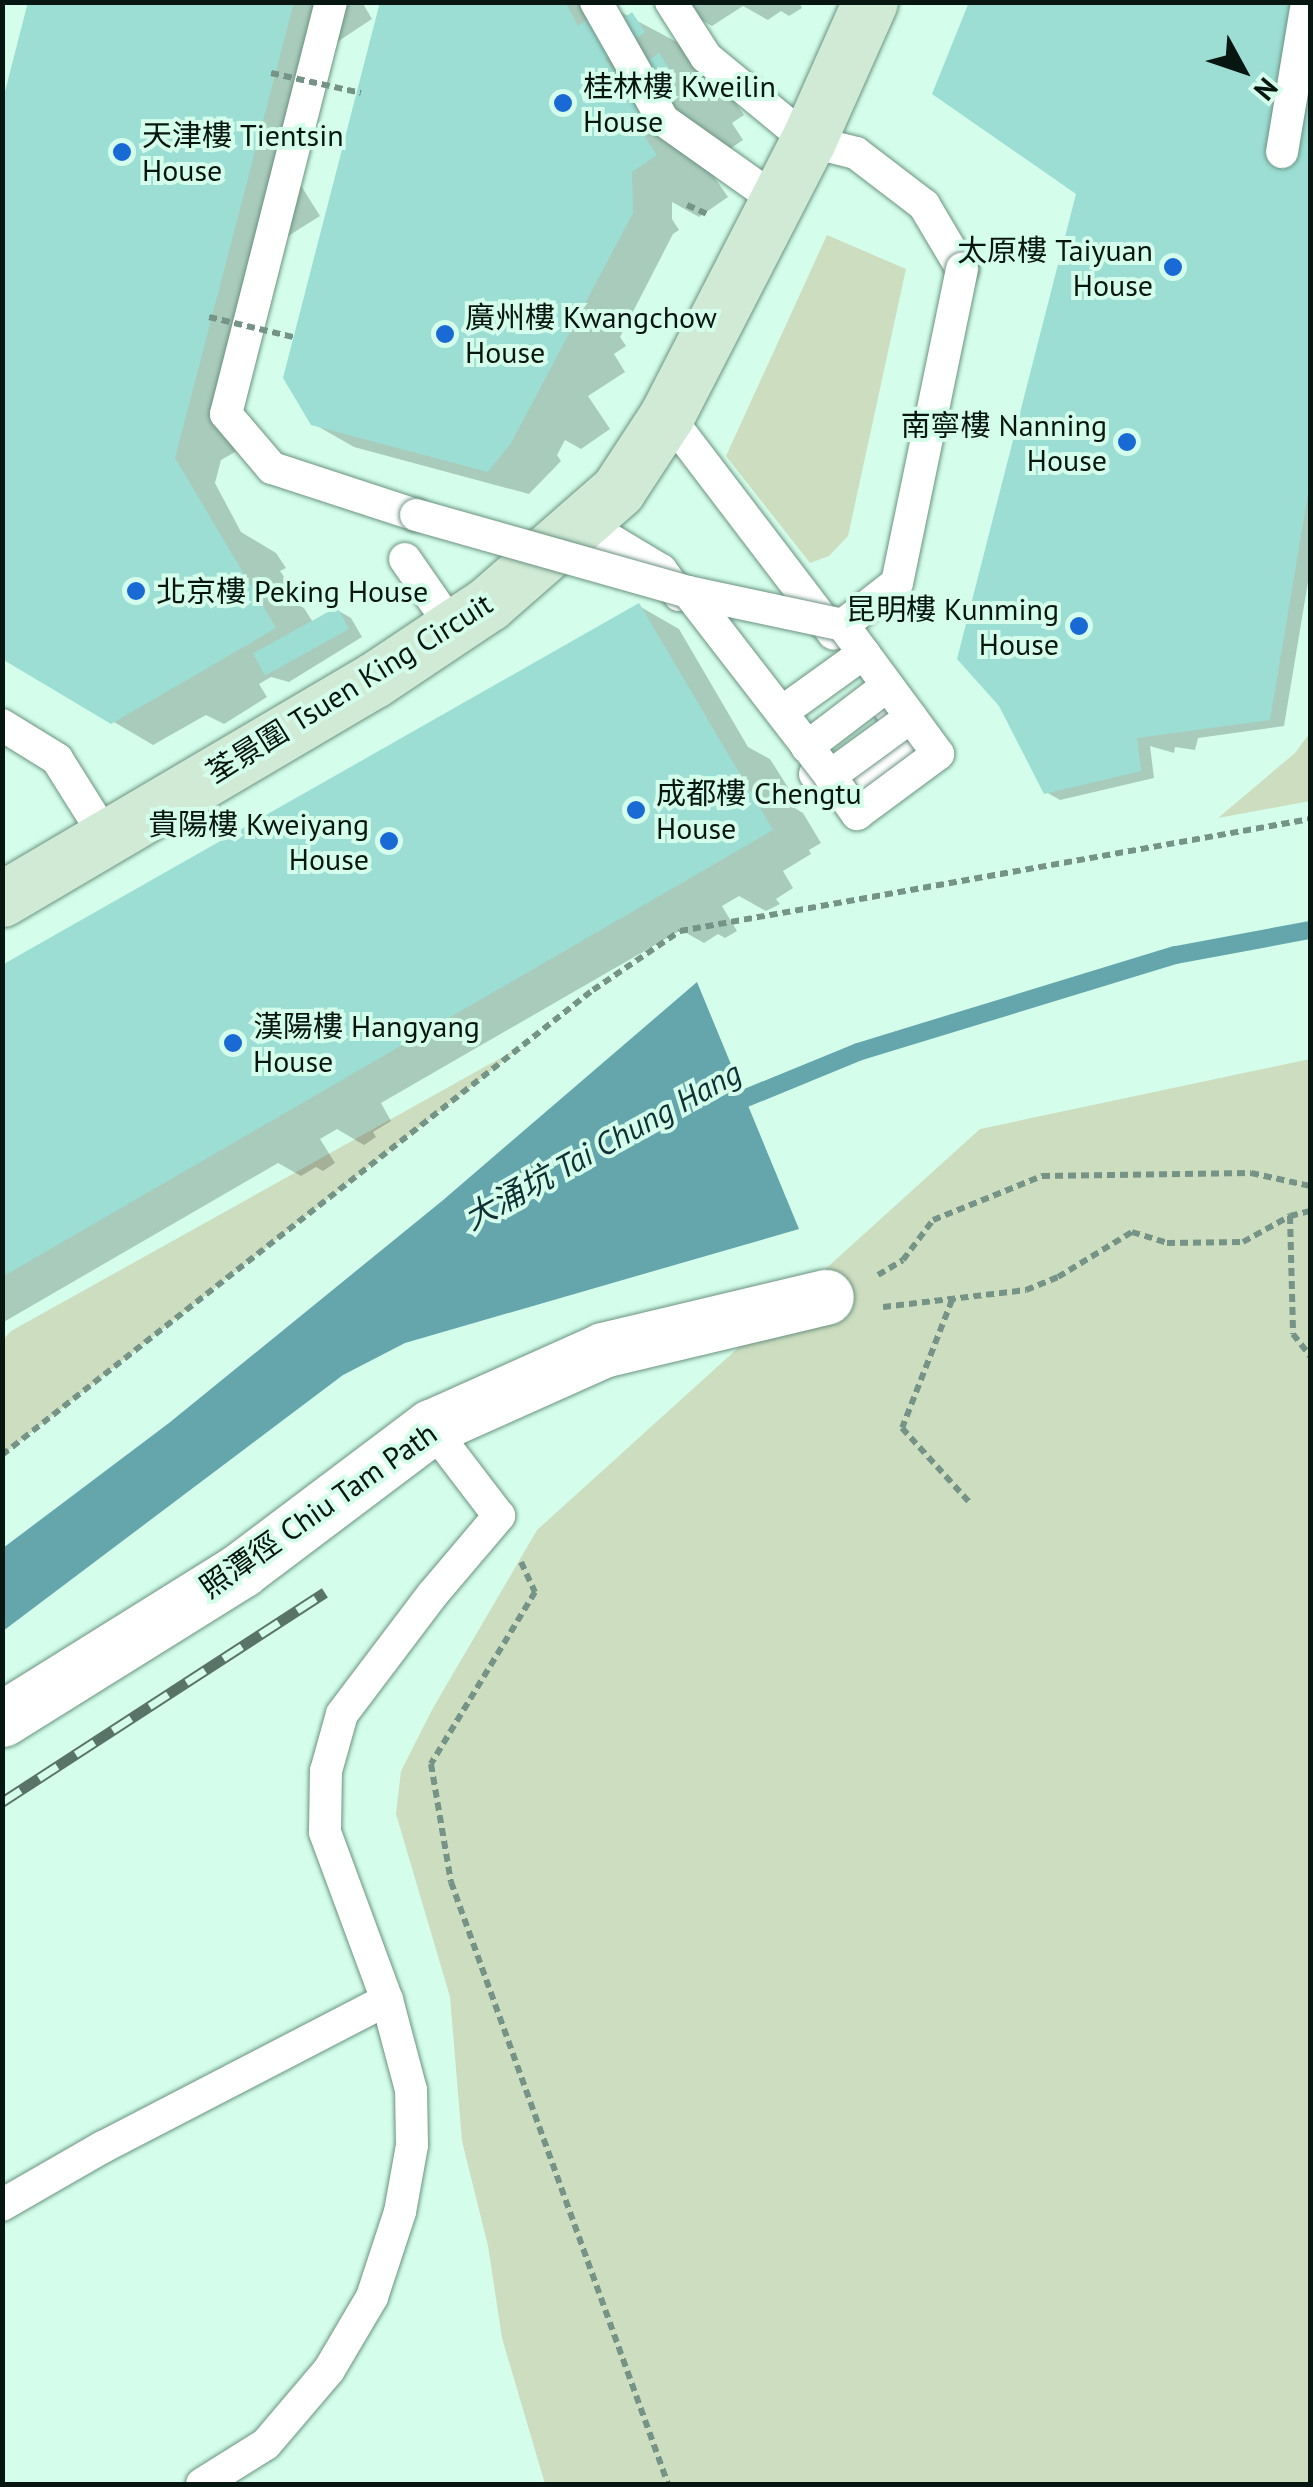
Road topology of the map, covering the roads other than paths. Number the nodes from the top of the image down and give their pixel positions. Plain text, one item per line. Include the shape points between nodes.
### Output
1 (331, 2) edge
2 (596, 2) edge
3 (671, 2) edge
4 (870, 2) edge
5 (1306, 2) edge
6 (808, 141) junction
7 (1282, 152) dead end
8 (776, 200) junction
9 (667, 415) junction
10 (584, 524) junction
11 (405, 559) dead end
12 (688, 592) junction
13 (843, 625) junction
14 (452, 627) junction
15 (864, 654) junction
16 (888, 686) junction
17 (782, 712) junction
18 (911, 717) junction
19 (2, 726) edge
20 (807, 747) junction
21 (830, 776) junction
22 (106, 837) junction
23 (2, 899) edge
24 (830, 1296) road end
25 (431, 1426) junction
26 (2, 1719) edge
27 (388, 2000) junction
28 (2, 2205) edge
29 (202, 2484) edge

1 - 12 lane, bridge via 226,414 272,468
2 - 8 lane via 663,120
3 - 6 lane via 706,57
4 - 6 street, 荃景圍 Tsuen King Circuit
5 - 7 lane
6 - 8 street, 荃景圍 Tsuen King Circuit
6 - 13 lane, bridge via 856,154 924,205 962,269 897,584
8 - 9 street, 荃景圍 Tsuen King Circuit
9 - 10 street, 荃景圍 Tsuen King Circuit via 636,467
9 - 10 lane via 899,720 898,747 852,784 820,780 661,570
10 - 14 street, 荃景圍 Tsuen King Circuit
11 - 14 lane
12 - 13 lane, bridge
12 - 17 lane, bridge
13 - 15 lane, bridge
14 - 22 street, 荃景圍 Tsuen King Circuit
15 - 16 lane, bridge
15 - 17 lane, bridge
16 - 18 lane, bridge
16 - 20 lane, bridge
17 - 20 lane, bridge
18 - 21 lane, bridge
18 - 21 lane, bridge via 938,754 857,814
19 - 22 lane via 57,759
20 - 21 lane, bridge
22 - 23 street, 荃景圍 Tsuen King Circuit
24 - 25 street, 照潭徑 Chiu Tam Path via 603,1350
25 - 26 street, 照潭徑 Chiu Tam Path via 241,1570
25 - 27 lane via 500,1516 342,1714 326,1771 325,1832
27 - 28 lane
27 - 29 lane via 411,2090 412,2145 400,2212 372,2297 329,2370 266,2444

